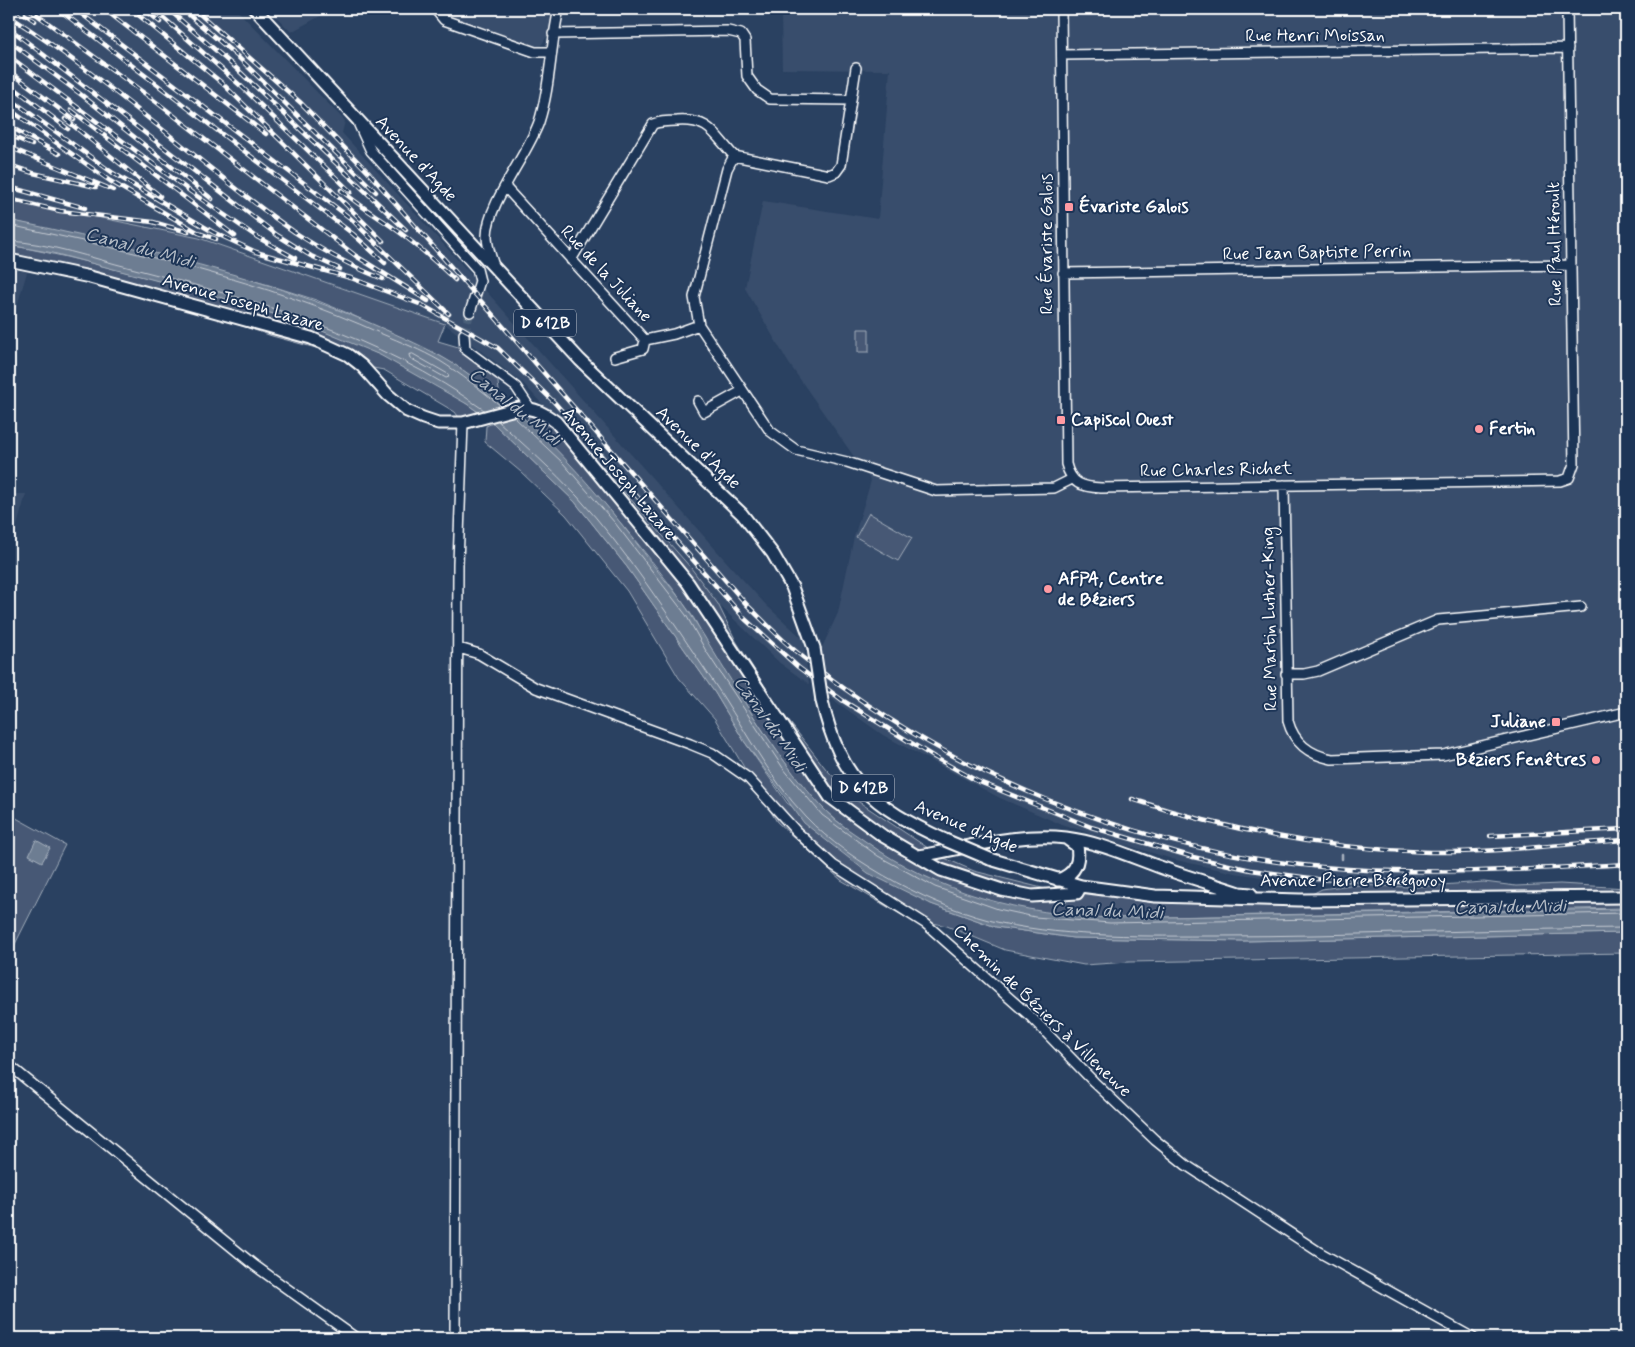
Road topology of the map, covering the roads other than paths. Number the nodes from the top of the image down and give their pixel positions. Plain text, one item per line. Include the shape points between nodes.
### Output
1 (255, 9) edge
2 (434, 9) edge
3 (559, 9) edge
4 (1061, 9) edge
5 (1567, 9) edge
6 (552, 34) junction
7 (1568, 48) junction
8 (550, 52) junction
9 (1062, 55) junction
10 (856, 68) dead end
11 (850, 100) junction
12 (359, 123) junction
13 (734, 156) junction
14 (506, 188) junction
15 (9, 260) edge
16 (571, 260) junction
17 (1571, 265) junction
18 (496, 271) junction
19 (1063, 273) junction
20 (470, 312) tunnel mouth
21 (699, 325) junction
22 (464, 334) tunnel mouth
23 (645, 340) junction
24 (615, 357) dead end
25 (742, 391) junction
26 (698, 401) dead end
27 (524, 408) junction
28 (468, 422) junction
29 (1568, 478) joint
30 (1072, 479) junction
31 (1284, 485) junction
32 (1581, 607) dead end
33 (458, 648) junction
34 (1286, 674) junction
35 (1626, 712) edge
36 (1065, 838) junction
37 (918, 856) junction
38 (1058, 880) junction
39 (1081, 886) junction
40 (1626, 897) edge
41 (1300, 900) junction
42 (9, 1065) edge
43 (356, 1338) edge
44 (455, 1338) edge
45 (1473, 1338) edge

1 - 12 main road, Avenue d'Agde / D 612B
2 - 8 street via 444,20 536,52
3 - 6 street
4 - 9 street, Rue Évariste Galois
5 - 7 street, Rue Paul Héroult
6 - 8 street
6 - 11 street via 728,31 741,34 745,40 747,76 757,90 770,99
7 - 9 street, Rue Henri Moissan
7 - 17 street, Rue Paul Héroult
8 - 14 street via 539,122
9 - 19 street, Rue Évariste Galois
10 - 11 street
11 - 13 street via 841,165 836,172 829,175
12 - 18 main road, Avenue d'Agde / D 612B
12 - 20 street via 371,151 477,269 480,282
13 - 16 street via 705,124 694,120 653,124
13 - 21 street via 727,169 694,297
14 - 16 street, Rue de la Juliane
14 - 18 street via 490,216 487,236
15 - 28 main road, Avenue Joseph Lazare via 90,277 311,338 348,355 407,411 438,422
16 - 23 street, Rue de la Juliane
17 - 19 street, Rue Jean Baptiste Perrin
17 - 29 street, Rue Paul Héroult via 1574,464
18 - 38 main road, Avenue d'Agde / D 612B, bridge via 580,360 742,514 773,554 792,586 814,648 822,701 835,745 854,780 876,801 909,823 990,860
19 - 30 street, Rue Évariste Galois via 1065,448 1066,464
21 - 23 street, Rue de la Juliane
21 - 25 street
22 - 27 street via 465,349 516,387
23 - 24 street via 643,349
25 - 26 street via 704,412
25 - 30 street via 770,432 796,450 936,491 1054,488
27 - 28 main road, Avenue Joseph Lazare
27 - 37 main road, Avenue Joseph Lazare via 544,413 556,422 688,583 830,797 883,836
28 - 33 street via 458,564
29 - 31 street, Rue Charles Richet via 1560,481
30 - 31 street, Rue Charles Richet via 1084,488
31 - 34 street, Rue Martin Luther-King
32 - 34 street via 1438,620 1318,671
33 - 44 street
33 - 45 street, Chemin de Béziers à Villeneuve via 479,654 536,688 697,747 735,767 833,865 926,924 968,961 1032,1018 1155,1140 1186,1165 1319,1252
34 - 35 street, Rue Martin Luther-King via 1290,729 1309,751 1332,759 1443,755
36 - 37 main road via 1006,841
36 - 38 main road via 1078,846 1079,858 1075,870
36 - 41 main road via 1098,844 1158,867 1240,892
37 - 39 main road, Avenue Joseph Lazare via 941,870 1032,896 1077,893
38 - 39 main road, Avenue d'Agde / D 612B
39 - 41 main road, Avenue Pierre Bérégovoy / D 612B via 1154,896
40 - 41 main road, Avenue Pierre Bérégovoy / D 612B
42 - 43 street via 254,1265

